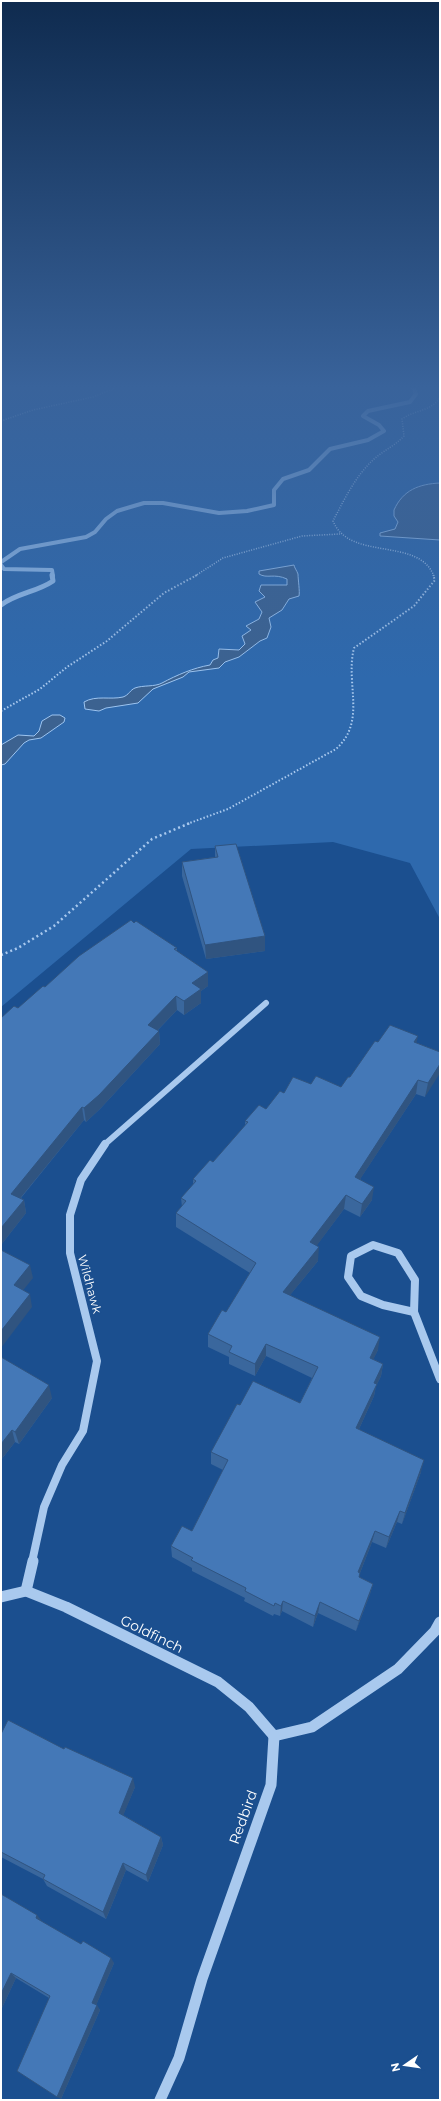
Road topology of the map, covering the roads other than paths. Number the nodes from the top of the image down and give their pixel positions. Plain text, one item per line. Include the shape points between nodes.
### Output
1 (266, 1003) dead end
2 (414, 1312) junction
3 (440, 1379) edge
4 (26, 1591) junction
5 (1, 1597) edge
6 (440, 1622) edge
7 (274, 1736) junction
8 (160, 2100) edge

1 - 4 street, Wildhawk via 101,1148 81,1180 70,1215 70,1253 96,1361 83,1431 62,1465 44,1506
2 - 2 street via 415,1280 398,1253 373,1245 351,1256 348,1277 361,1296 383,1305
2 - 3 street
4 - 5 street
4 - 7 street, Goldfinch via 218,1682 249,1707
6 - 7 street via 435,1631 398,1669 312,1726
7 - 8 street, Redbird via 271,1785 202,1979 179,2058

